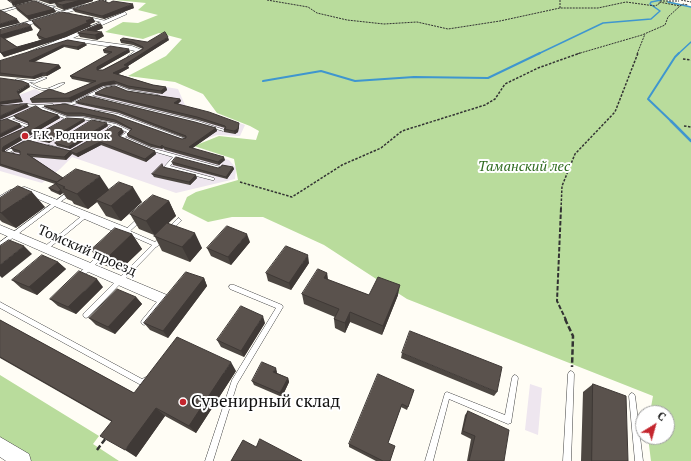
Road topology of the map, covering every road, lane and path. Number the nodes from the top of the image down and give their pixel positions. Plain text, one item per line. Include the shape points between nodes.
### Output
1 (107, 0) edge
2 (267, 0) edge
3 (560, 0) edge
4 (625, 0) edge
5 (678, 0) edge
6 (681, 0) edge
7 (101, 2) joint
8 (631, 2) junction
9 (659, 2) junction
10 (691, 2) edge
11 (63, 3) edge
12 (681, 5) junction
13 (688, 5) junction
14 (691, 6) edge
15 (50, 7) junction
16 (560, 8) junction
17 (0, 12) edge
18 (65, 13) junction
19 (125, 13) dead end
20 (72, 14) edge
21 (85, 17) edge
22 (105, 22) junction
23 (0, 32) edge
24 (645, 34) junction
25 (69, 39) junction
26 (29, 53) edge
27 (683, 59) dead end
28 (691, 60) edge
29 (121, 61) edge
30 (45, 78) dead end
31 (15, 80) edge
32 (23, 81) junction
33 (63, 83) dead end
34 (88, 96) junction
35 (165, 97) edge
36 (65, 105) junction
37 (13, 106) edge
38 (38, 106) junction
39 (80, 108) edge
40 (87, 109) edge
41 (31, 110) edge
42 (24, 113) edge
43 (67, 118) junction
44 (9, 119) junction
45 (93, 120) junction
46 (61, 122) edge
47 (0, 123) edge
48 (87, 124) edge
49 (115, 125) junction
50 (684, 126) dead end
51 (691, 127) edge
52 (223, 130) edge
53 (18, 133) edge
54 (41, 133) edge
55 (103, 133) edge
56 (184, 139) edge
57 (28, 140) junction
58 (35, 142) edge
59 (56, 142) edge
60 (43, 144) edge
61 (50, 146) junction
62 (78, 148) edge
63 (20, 156) edge
64 (176, 156) junction
65 (220, 168) edge
66 (212, 179) dead end
67 (240, 182) dead end
68 (72, 191) edge
69 (0, 201) edge
70 (56, 203) junction
71 (148, 212) edge
72 (86, 215) junction
73 (179, 220) dead end
74 (0, 229) edge
75 (14, 235) junction
76 (124, 235) junction
77 (156, 245) junction
78 (0, 246) edge
79 (46, 248) junction
80 (105, 252) edge
81 (89, 267) junction
82 (120, 281) junction
83 (73, 282) edge
84 (232, 287) dead end
85 (163, 299) joint
86 (1, 307) edge
87 (86, 315) dead end
88 (144, 322) edge
89 (152, 372) edge
90 (571, 374) joint
91 (514, 378) dead end
92 (632, 396) dead end
93 (110, 433) edge
94 (0, 446) edge
95 (97, 450) dead end
96 (22, 461) edge
97 (209, 461) edge
98 (429, 461) edge
99 (567, 461) edge
100 (638, 461) edge

1 - 7 path
2 - 16 path via 308,7 317,13 348,20 384,24 417,22 448,28
3 - 16 path
4 - 8 path
5 - 9 path
5 - 13 path
6 - 10 path
7 - 18 street
8 - 9 path via 655,6 660,4
8 - 16 path via 598,8
9 - 12 path
11 - 15 lane
12 - 13 path
12 - 24 path via 668,17 665,25
13 - 14 path
15 - 17 lane via 37,2
15 - 18 lane
18 - 20 lane
18 - 23 street
19 - 22 street
21 - 22 lane
22 - 25 street
24 - 67 path via 569,56 526,73 501,88 495,99 485,105 402,132 381,148 342,165 292,197
24 - 90 path via 615,112 575,154 562,186 557,301 574,336
25 - 26 street
25 - 29 street via 140,51
27 - 28 path
30 - 32 lane via 34,82
31 - 32 lane
32 - 33 lane via 44,91
34 - 35 lane via 116,86 128,91
34 - 36 lane
34 - 52 lane
36 - 38 lane
36 - 39 lane
37 - 38 lane
38 - 41 lane
38 - 43 lane
40 - 56 lane via 117,115
42 - 44 lane
43 - 45 lane
43 - 46 lane
44 - 47 lane
44 - 53 lane via 29,127
45 - 48 lane
45 - 49 lane
49 - 55 lane
49 - 64 lane via 130,132 122,137 150,149
50 - 51 path
54 - 57 lane
57 - 58 lane
57 - 63 lane via 7,152
59 - 61 lane
60 - 61 lane
61 - 62 lane via 72,152
64 - 65 lane
64 - 66 lane via 167,167
68 - 70 lane
69 - 70 street via 13,192 25,190
70 - 72 street
70 - 75 lane
71 - 76 lane
72 - 76 street
72 - 79 lane
73 - 77 lane
74 - 75 street, Томский проезд
75 - 78 lane
75 - 79 street, Томский проезд
76 - 77 lane
77 - 82 lane
79 - 81 street, Томский проезд
80 - 81 lane
81 - 82 street, Томский проезд
81 - 83 lane
82 - 85 street, Томский проезд
82 - 87 lane
84 - 97 lane via 280,307 234,382
85 - 88 lane
86 - 89 lane via 143,383
90 - 99 lane
91 - 98 lane via 508,420 447,395
92 - 100 lane
93 - 95 path
94 - 96 street

